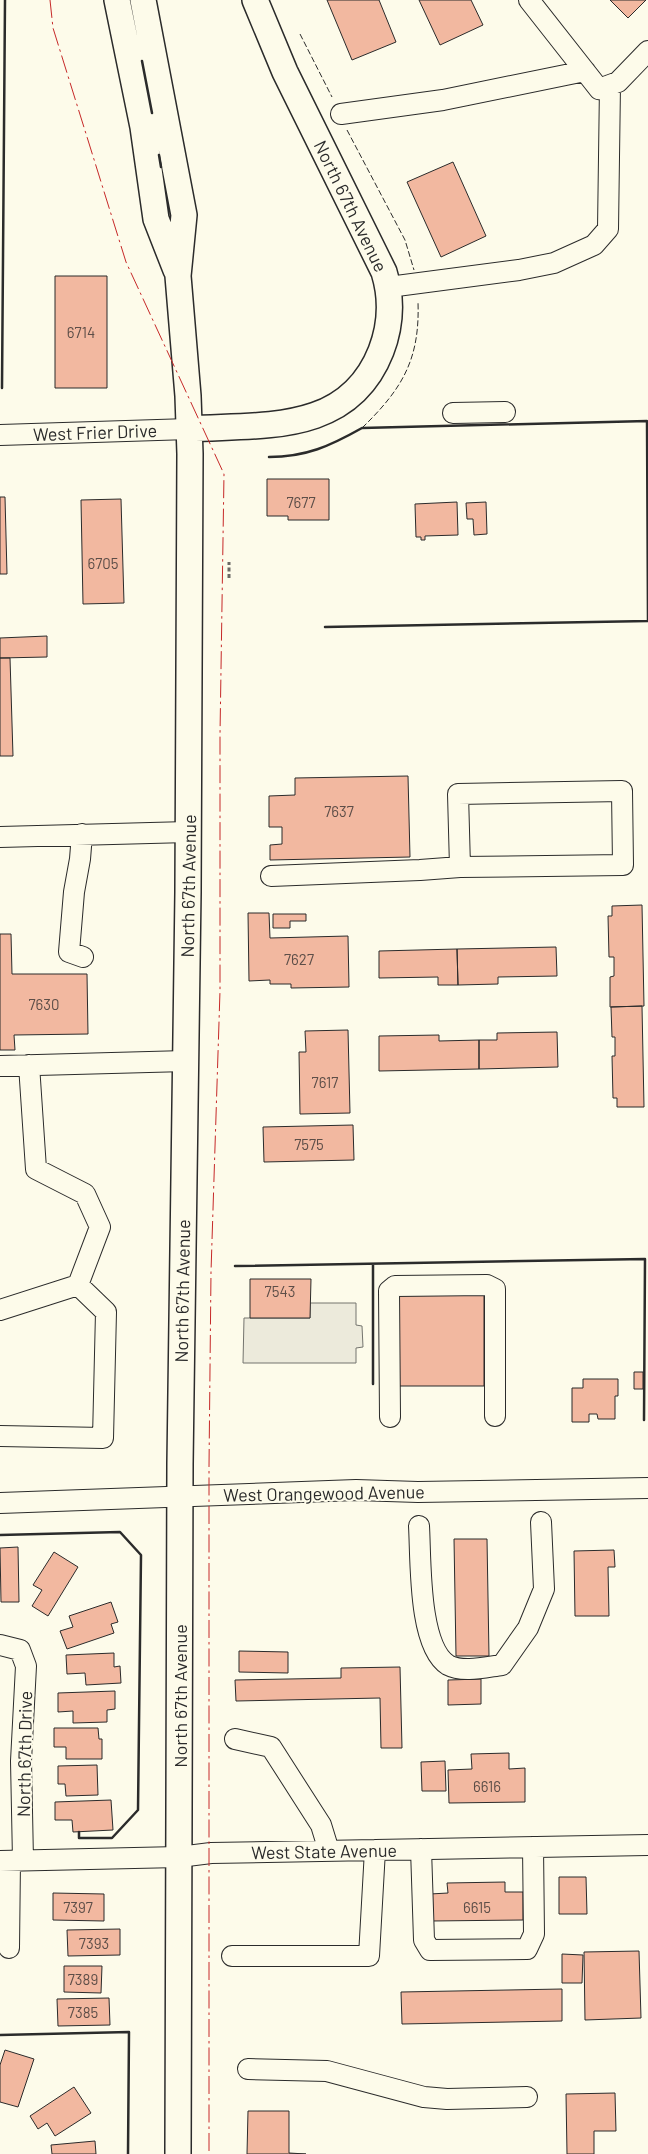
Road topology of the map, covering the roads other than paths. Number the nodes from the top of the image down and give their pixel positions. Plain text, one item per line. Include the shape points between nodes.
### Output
1 (117, 0) edge
2 (143, 0) edge
3 (255, 0) edge
4 (529, 0) edge
5 (648, 51) edge
6 (585, 71) junction
7 (610, 85) junction
8 (341, 114) dead end
9 (178, 276) junction
10 (389, 288) junction
11 (505, 412) dead end
12 (453, 413) dead end
13 (189, 429) junction
14 (0, 435) edge
15 (188, 832) junction
16 (82, 834) junction
17 (0, 837) edge
18 (460, 867) junction
19 (271, 876) dead end
20 (83, 957) dead end
21 (186, 1061) junction
22 (29, 1065) junction
23 (0, 1066) edge
24 (78, 1284) junction
25 (0, 1310) edge
26 (495, 1416) dead end
27 (390, 1417) dead end
28 (0, 1436) edge
29 (648, 1488) edge
30 (180, 1496) junction
31 (0, 1503) edge
32 (542, 1522) dead end
33 (419, 1526) dead end
34 (0, 1645) edge
35 (235, 1739) dead end
36 (648, 1845) edge
37 (533, 1848) junction
38 (421, 1849) junction
39 (375, 1850) junction
40 (330, 1851) junction
41 (179, 1857) junction
42 (11, 1861) edge
43 (9, 1948) dead end
44 (232, 1956) dead end
45 (248, 2069) dead end
46 (527, 2097) dead end
47 (178, 2154) edge

1 - 9 main road, North 67th Avenue via 143,126 156,219
2 - 9 main road, North 67th Avenue via 184,215
3 - 10 main road, North 67th Avenue via 285,72 378,257
4 - 6 street
5 - 7 street via 618,82
6 - 7 street via 599,88
6 - 8 street via 443,100
7 - 10 street via 608,229 594,245 554,263 536,267
9 - 13 main road, North 67th Avenue
10 - 13 main road, North 67th Avenue via 388,325 378,360 357,390 339,404 323,414 284,423
11 - 12 street
13 - 14 street, West Frier Drive
13 - 15 main road, North 67th Avenue
15 - 16 street
15 - 21 main road, North 67th Avenue
16 - 17 street
16 - 20 street via 69,952
18 - 18 street via 623,864 622,792 458,794
18 - 19 street
21 - 22 street
21 - 30 main road, North 67th Avenue
22 - 23 street
22 - 24 street via 36,1169 85,1194 100,1227
24 - 25 street
24 - 28 street via 106,1312 103,1438
26 - 27 street via 495,1289 488,1284 395,1286 389,1291
29 - 30 street, West Orangewood Avenue via 356,1490
30 - 31 street, West Orangewood Avenue
30 - 41 main road, North 67th Avenue
32 - 33 street via 544,1589 528,1628 502,1665 465,1669 449,1665 438,1654 425,1623
34 - 42 street, North 67th Drive via 20,1650 26,1666
35 - 40 street via 271,1747 321,1825
36 - 37 street, West State Avenue
37 - 38 street, West State Avenue
37 - 38 street via 534,1934 527,1949 430,1950 424,1940
38 - 39 street, West State Avenue
39 - 40 street, West State Avenue
39 - 44 street via 370,1956
40 - 41 street, West State Avenue via 211,1853
41 - 42 street, West State Avenue
41 - 47 main road, North 67th Avenue
42 - 43 street, North 67th Drive
45 - 46 street via 327,2071 424,2097

